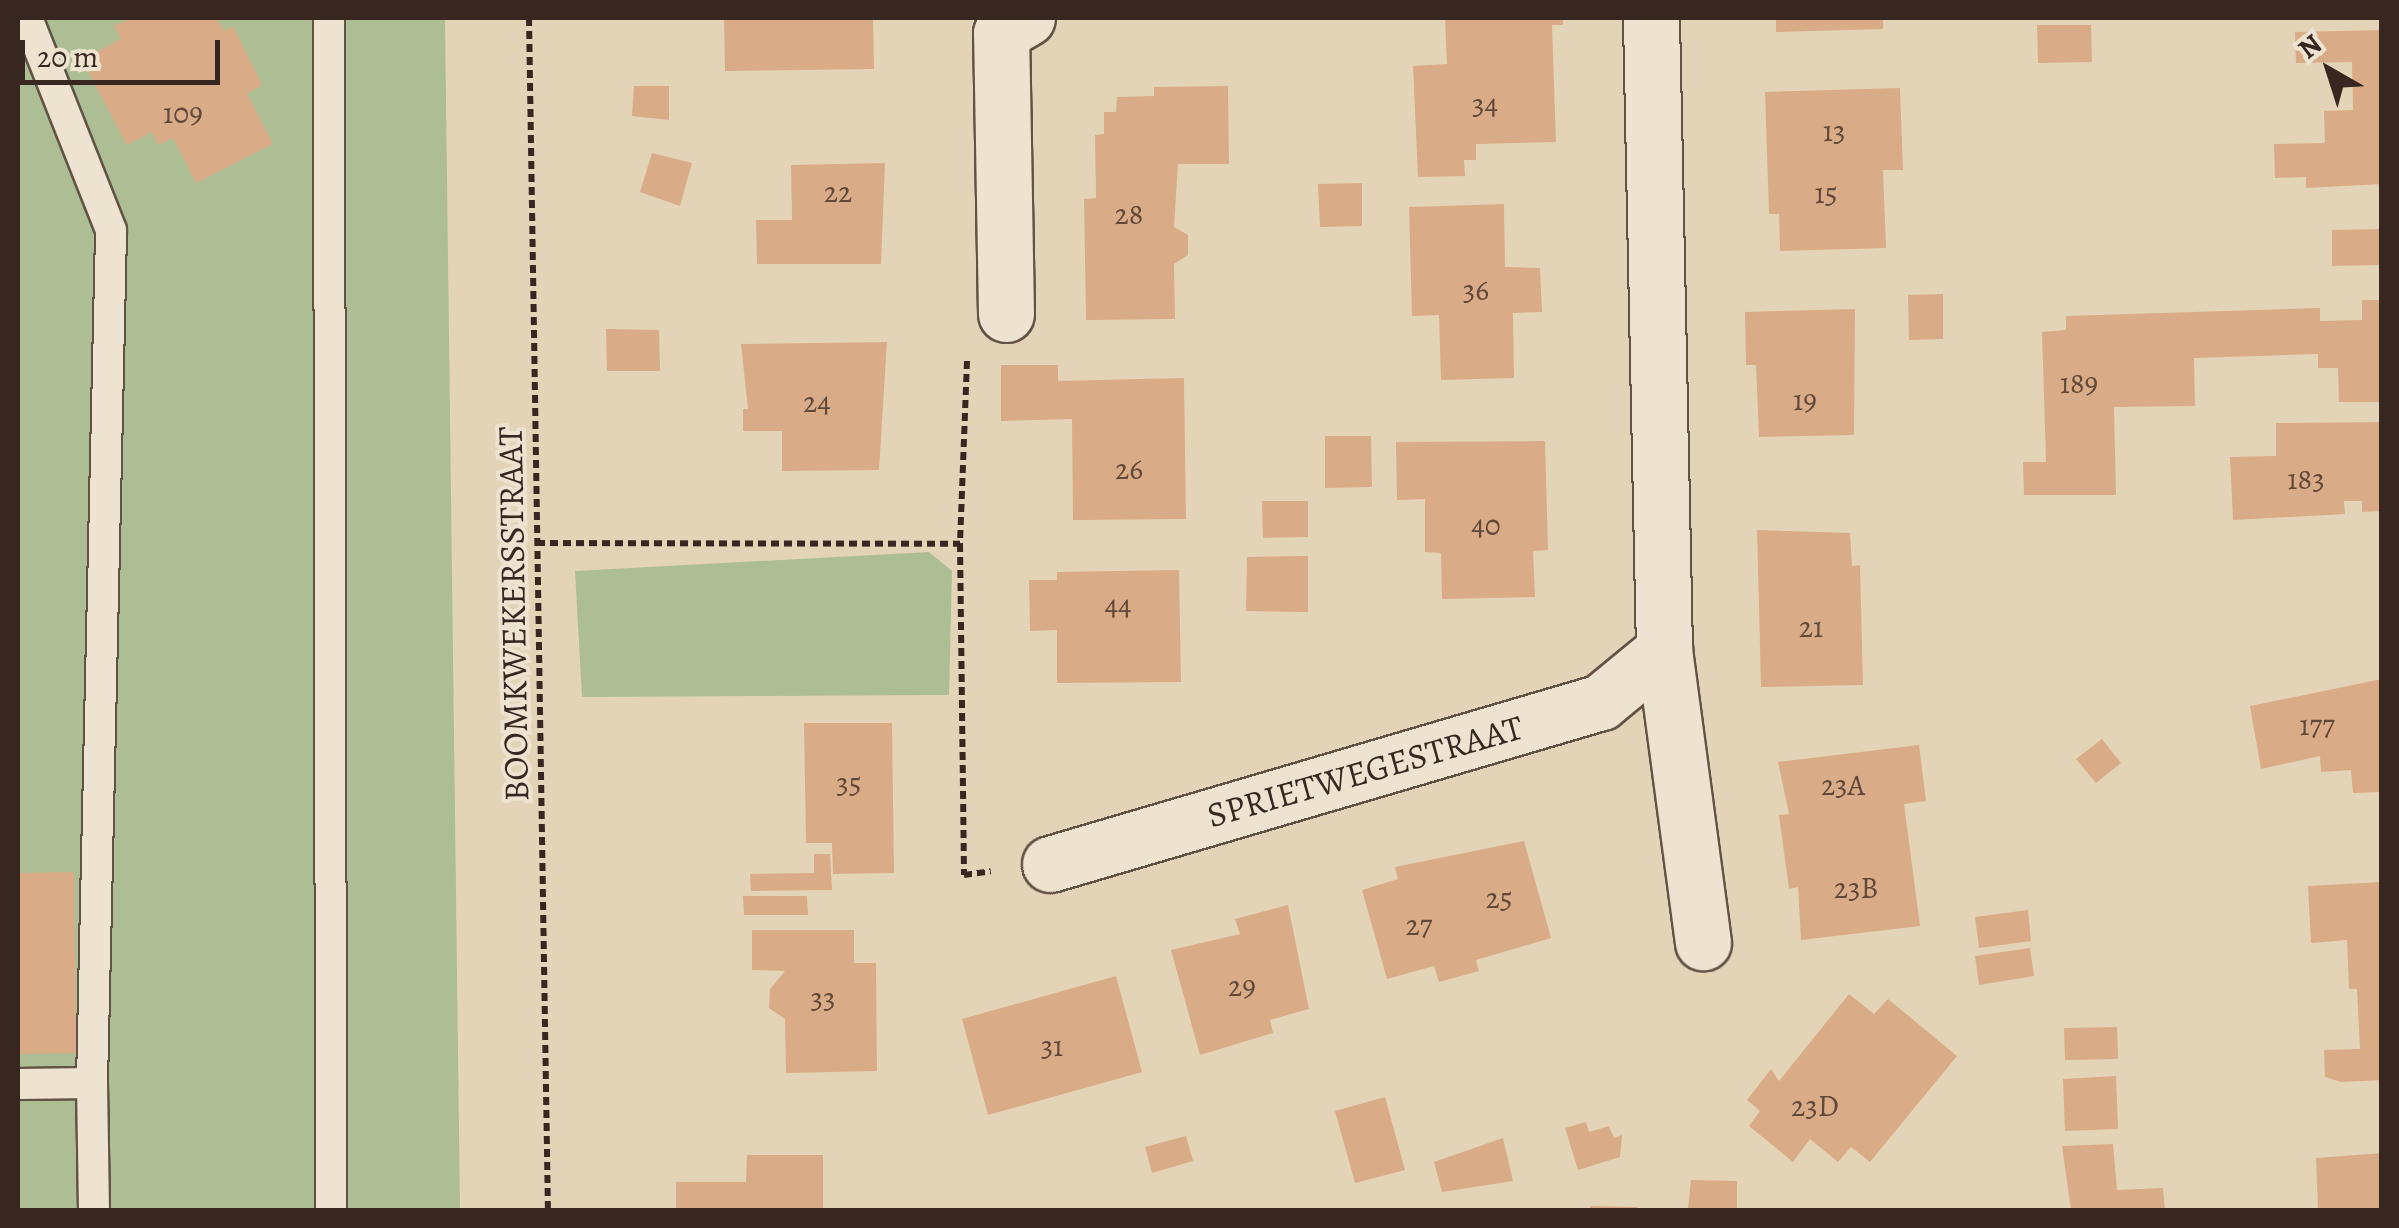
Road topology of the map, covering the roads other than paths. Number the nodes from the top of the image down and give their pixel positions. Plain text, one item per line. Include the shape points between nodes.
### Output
1 (27, 18) edge
2 (329, 18) edge
3 (1028, 18) edge
4 (1651, 18) edge
5 (1006, 314) road end
6 (1664, 650) junction
7 (1050, 864) road end
8 (1703, 942) dead end
9 (92, 1082) junction
10 (18, 1084) edge
11 (94, 1210) edge
12 (330, 1210) edge

1 - 9 lane via 110,230
2 - 12 lane
3 - 5 street via 1001,33
4 - 6 street
6 - 7 street, SPRIETWEGESTRAAT via 1601,702
6 - 8 street
9 - 10 lane
9 - 11 lane

